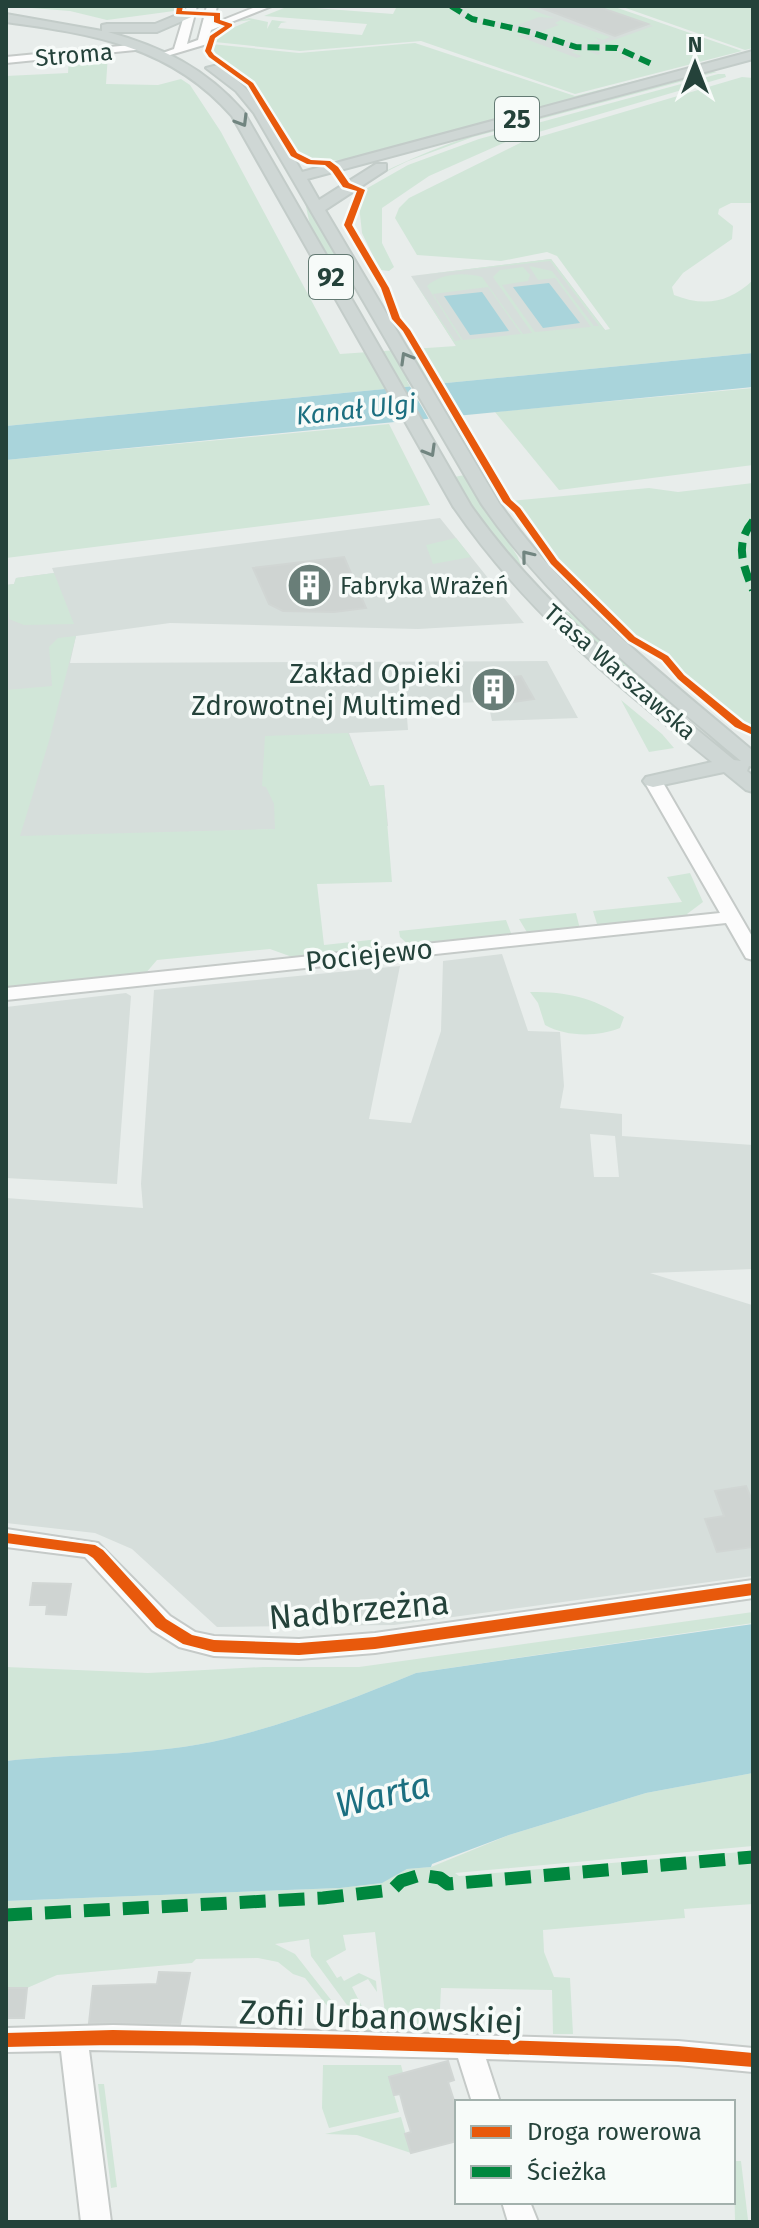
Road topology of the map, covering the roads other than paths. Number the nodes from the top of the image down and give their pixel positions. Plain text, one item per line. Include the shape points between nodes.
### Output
1 (212, 6) edge
2 (267, 6) edge
3 (191, 10) edge
4 (6, 12) edge
5 (6, 18) edge
6 (105, 28) junction
7 (206, 28) junction
8 (141, 47) junction
9 (171, 54) junction
10 (753, 55) edge
11 (6, 60) edge
12 (423, 145) junction
13 (287, 157) junction
14 (343, 163) junction
15 (381, 167) junction
16 (299, 177) junction
17 (275, 180) junction
18 (318, 208) junction
19 (753, 761) edge
20 (729, 765) junction
21 (753, 770) edge
22 (653, 781) joint
23 (753, 786) edge
24 (732, 917) junction
25 (753, 954) edge
26 (6, 994) edge
27 (6, 1538) edge
28 (753, 1589) edge
29 (6, 2040) edge
30 (74, 2040) junction
31 (469, 2048) junction
32 (753, 2060) edge
33 (485, 2100) edge
34 (96, 2222) edge

1 - 7 street
2 - 7 street
3 - 6 main road via 157,28
3 - 9 street
4 - 6 main road
5 - 8 main road
6 - 9 main road
7 - 9 street via 203,42
8 - 9 main road
8 - 11 street, Stroma
9 - 13 main road, Trasa Warszawska via 207,65 241,88
9 -> 17 main road, Trasa Warszawska via 223,94
10 - 12 main road, 25
12 - 14 main road, 25
12 - 15 main road, 25
13 - 14 main road, 25 via 309,164
13 - 16 main road, Trasa Warszawska / 92
14 - 16 main road
15 - 16 main road, 25 via 341,178
15 - 18 main road, 25
16 - 17 main road, 25
16 - 18 main road, Trasa Warszawska / 92
17 -> 20 main road, Trasa Warszawska / 92 via 481,536 561,624
19 -> 18 main road, Trasa Warszawska / 92 via 574,609 519,546
20 - 21 main road
20 - 22 main road
20 - 23 main road, Trasa Warszawska / 92
22 - 24 street
24 - 25 street
24 - 26 street, Pociejewo
27 - 28 street, Nadbrzeżna via 90,1549 171,1631 214,1646 299,1649 375,1643
29 - 30 street, Zofii Urbanowskiej
30 - 31 street, Zofii Urbanowskiej via 174,2038
30 - 34 street
31 - 32 street, Zofii Urbanowskiej
31 - 33 street

